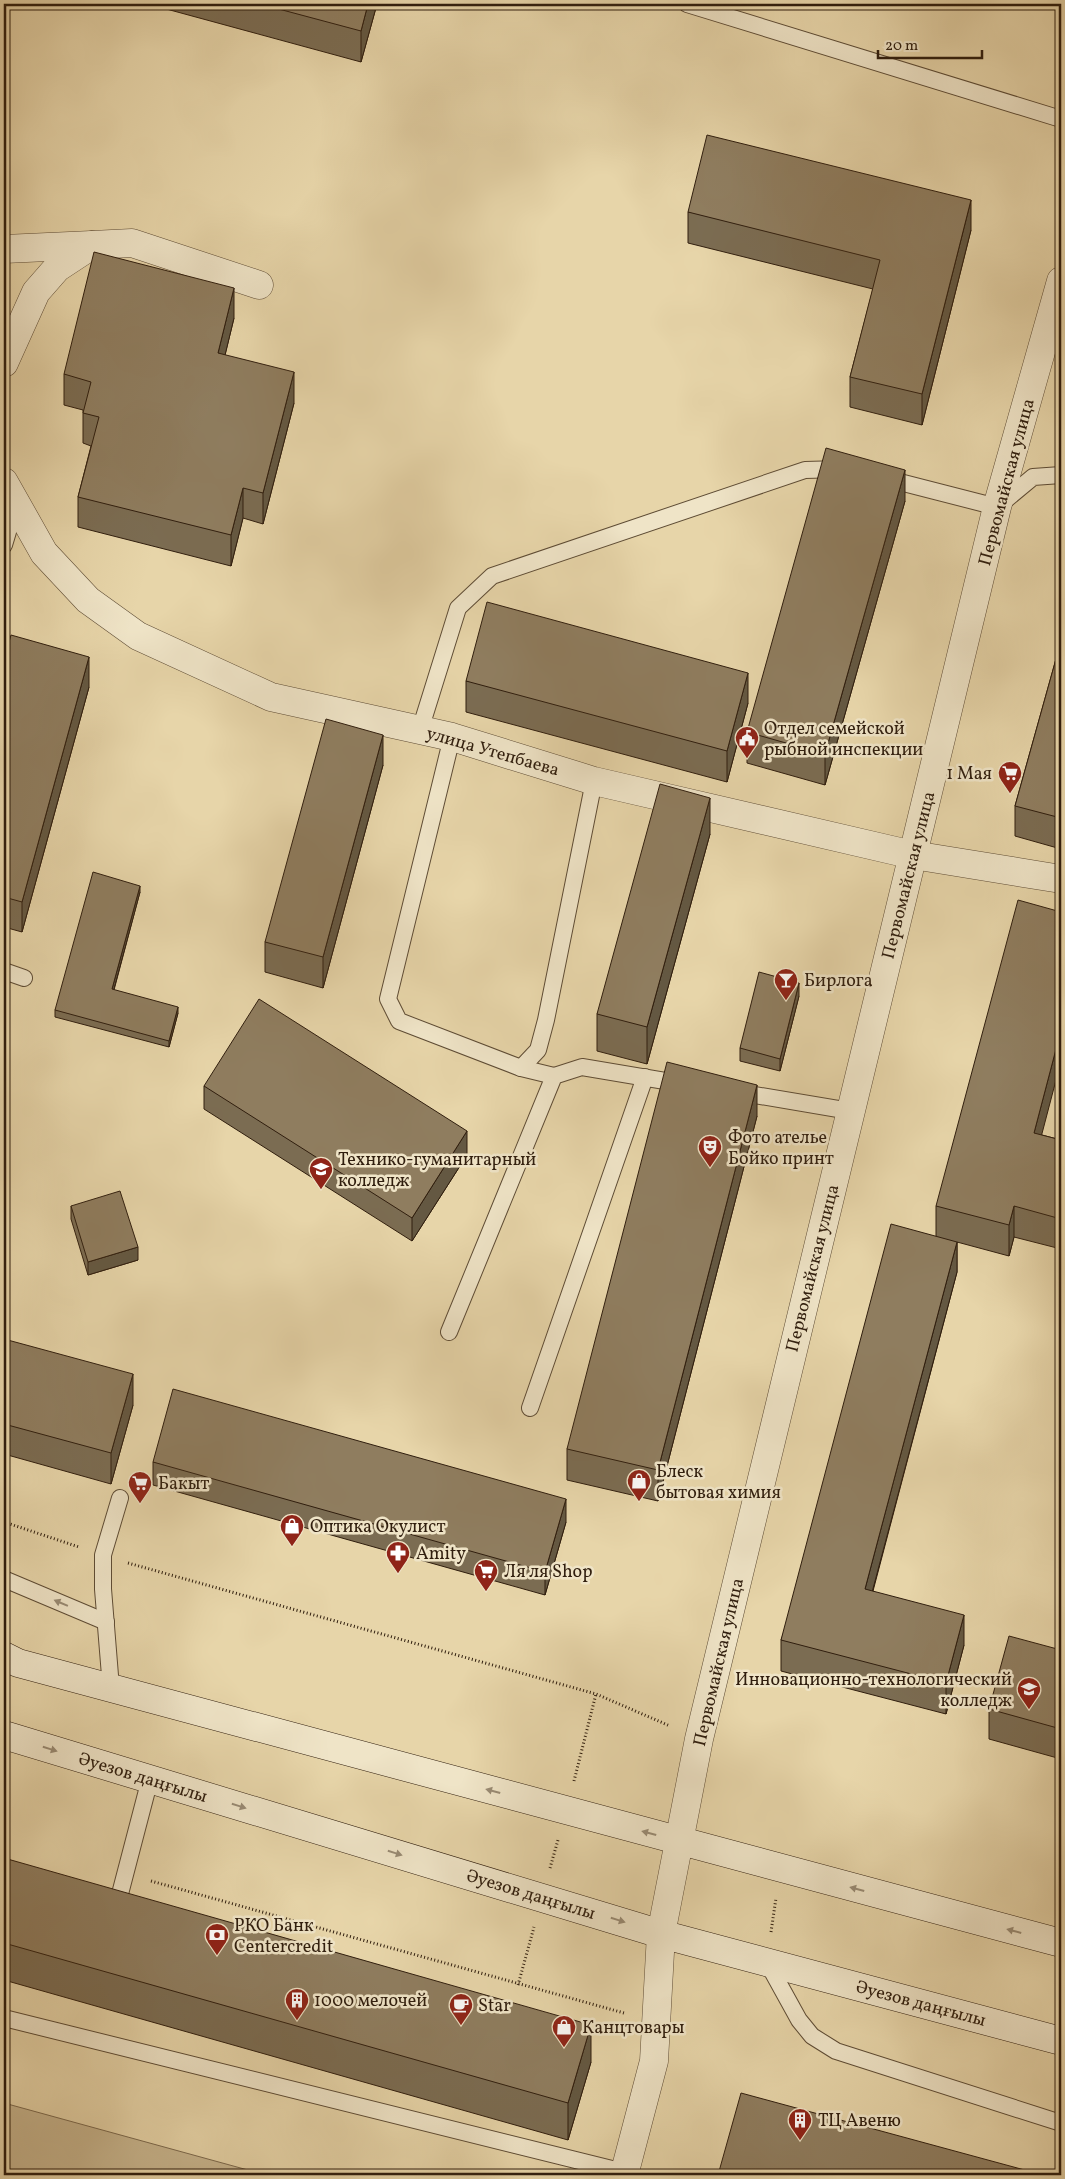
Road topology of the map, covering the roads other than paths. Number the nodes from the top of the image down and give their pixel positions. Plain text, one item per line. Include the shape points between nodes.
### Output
1 (687, 4) edge
2 (1061, 118) edge
3 (92, 245) junction
4 (4, 249) edge
5 (1061, 281) edge
6 (259, 285) dead end
7 (4, 363) edge
8 (1061, 475) edge
9 (10, 494) edge
10 (997, 507) junction
11 (4, 545) edge
12 (420, 730) junction
13 (452, 737) junction
14 (594, 782) junction
15 (913, 856) junction
16 (1061, 879) edge
17 (4, 971) edge
18 (24, 978) dead end
19 (521, 1068) junction
20 (554, 1076) junction
21 (645, 1078) junction
22 (704, 1087) edge
23 (723, 1090) edge
24 (850, 1111) junction
25 (449, 1332) dead end
26 (530, 1408) dead end
27 (120, 1498) dead end
28 (4, 1579) edge
29 (106, 1622) junction
30 (4, 1656) edge
31 (111, 1688) junction
32 (4, 1735) edge
33 (150, 1779) junction
34 (678, 1841) junction
35 (114, 1915) edge
36 (661, 1934) junction
37 (1061, 1943) edge
38 (767, 1962) junction
39 (4, 2018) edge
40 (1061, 2042) edge
41 (1061, 2123) edge
42 (624, 2173) edge

1 - 2 lane
3 - 4 street
3 - 6 street via 132,243
3 - 7 street via 57,268 36,292
5 - 10 street, Первомайская улица
8 - 10 lane via 1033,477
9 - 11 lane
9 - 12 street, улица Утепбаева via 50,560 88,600 138,636 271,697
10 - 12 lane via 847,469 805,470 492,576 458,608
10 - 15 street, Первомайская улица
12 - 13 street, улица Утепбаева
13 - 14 street, улица Утепбаева
13 - 19 lane via 388,999 399,1021
14 - 15 street, улица Утепбаева
14 - 19 lane via 546,1020 538,1050
15 - 16 street, улица Утепбаева
15 - 24 street, Первомайская улица
17 - 18 lane
19 - 20 lane
20 - 21 lane via 582,1067
20 - 25 lane
21 - 22 lane
21 - 26 lane
23 - 24 lane
24 - 34 street, Первомайская улица via 699,1739
27 - 29 lane via 103,1555
29 -> 28 lane
29 - 31 lane
30 - 31 street via 18,1663
34 -> 31 street
32 -> 33 street, Әуезов даңғылы
33 - 35 lane
33 -> 36 street, Әуезов даңғылы
34 - 36 street, Первомайская улица
37 -> 34 street
36 - 38 street, Әуезов даңғылы
36 - 42 street, Первомайская улица via 654,2061
38 - 40 street, Әуезов даңғылы
38 - 41 lane via 798,2020 812,2036 836,2051
39 - 42 lane

